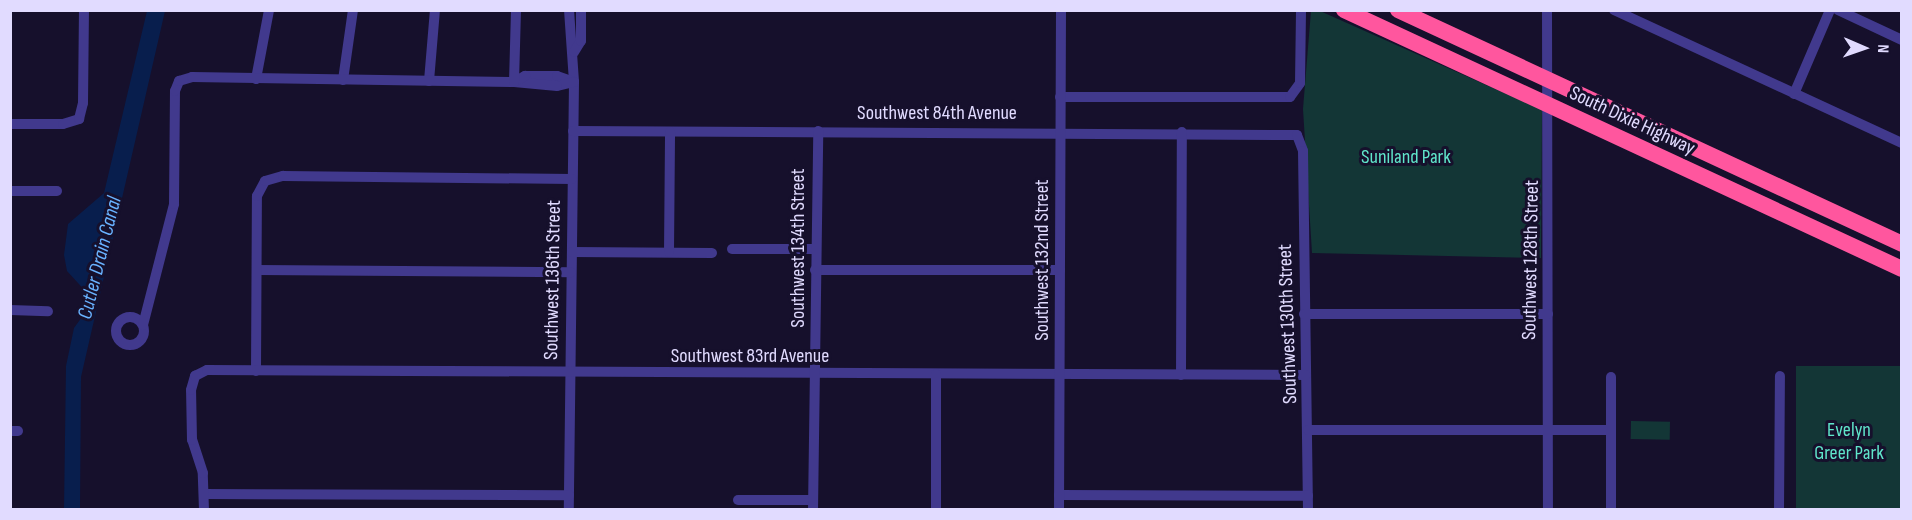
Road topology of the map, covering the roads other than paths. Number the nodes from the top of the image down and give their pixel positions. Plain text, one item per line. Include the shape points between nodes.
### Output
1 (84, 10) edge
2 (269, 10) edge
3 (353, 10) edge
4 (435, 10) edge
5 (516, 10) edge
6 (569, 10) edge
7 (580, 10) edge
8 (1061, 10) edge
9 (1301, 10) edge
10 (1344, 10) edge
11 (1398, 10) edge
12 (1547, 10) edge
13 (1614, 10) edge
14 (1830, 10) edge
15 (1838, 10) edge
16 (1902, 40) edge
17 (574, 52) junction
18 (256, 79) junction
19 (343, 80) junction
20 (1547, 80) junction
21 (429, 81) junction
22 (514, 82) junction
23 (574, 82) junction
24 (1794, 94) junction
25 (1060, 97) junction
26 (1548, 105) junction
27 (10, 124) edge
28 (573, 131) junction
29 (818, 131) junction
30 (670, 132) junction
31 (1060, 132) junction
32 (1182, 132) junction
33 (1300, 138) joint
34 (1902, 143) edge
35 (1722, 161) junction
36 (572, 179) junction
37 (1712, 181) junction
38 (10, 191) edge
39 (57, 191) dead end
40 (1894, 241) edge
41 (732, 249) dead end
42 (815, 249) junction
43 (572, 252) junction
44 (669, 252) junction
45 (712, 253) dead end
46 (1878, 258) junction
47 (1902, 269) edge
48 (256, 270) junction
49 (814, 270) junction
50 (1060, 270) junction
51 (571, 272) junction
52 (10, 310) edge
53 (48, 311) dead end
54 (1304, 314) junction
55 (1548, 314) junction
56 (143, 325) dead end
57 (256, 371) junction
58 (570, 374) junction
59 (816, 374) junction
60 (936, 374) junction
61 (1059, 374) junction
62 (1181, 375) junction
63 (1306, 375) junction
64 (1780, 376) dead end
65 (1611, 377) dead end
66 (1308, 430) junction
67 (1548, 430) junction
68 (1611, 430) junction
69 (204, 494) junction
70 (569, 495) junction
71 (1059, 495) junction
72 (1308, 496) junction
73 (738, 500) dead end
74 (813, 505) edge
75 (204, 510) edge
76 (569, 510) edge
77 (936, 510) edge
78 (1059, 510) edge
79 (1308, 510) edge
80 (1548, 510) edge
81 (1611, 510) edge
82 (1779, 510) edge

1 - 27 street via 83,103 79,119 63,124
2 - 18 street
3 - 19 street
4 - 21 street
5 - 22 street
6 - 17 street, Southwest 136th Street
7 - 17 street, Southwest 136th Street via 580,41
8 - 25 street, Southwest 132nd Street
9 - 25 street via 1300,84 1295,94
10 - 26 highway, South Dixie Highway
11 - 20 highway, South Dixie Highway
12 - 20 street, Southwest 128th Street
13 - 24 street
14 - 24 street
15 - 16 street
17 - 23 street, Southwest 136th Street
18 - 19 street
18 - 56 street via 189,77 177,84 174,204
19 - 21 street
20 - 26 street, Southwest 128th Street
20 - 35 highway, South Dixie Highway
21 - 22 street
22 - 23 street via 525,76 557,76
23 - 28 street, Southwest 136th Street
24 - 34 street
25 - 31 street, Southwest 132nd Street
26 - 37 highway, South Dixie Highway
26 - 55 street, Southwest 128th Street
28 - 30 street, Southwest 84th Avenue
28 - 36 street, Southwest 136th Street
29 - 30 street, Southwest 84th Avenue
29 - 31 street, Southwest 84th Avenue
29 - 42 street, Southwest 134th Street
30 - 44 street
31 - 32 street, Southwest 84th Avenue
31 - 50 street, Southwest 132nd Street
32 - 33 street, Southwest 84th Avenue via 1286,132
32 - 62 street
33 - 54 street, Southwest 130th Street
35 - 37 highway
35 - 40 highway, South Dixie Highway
36 - 43 street, Southwest 136th Street
36 - 48 street via 283,176 265,181 257,196
37 - 46 highway, South Dixie Highway
38 - 39 street
40 - 46 street
41 - 42 street
42 - 49 street, Southwest 134th Street
43 - 44 street
43 - 51 street, Southwest 136th Street
44 - 45 street
46 - 47 highway, South Dixie Highway
48 - 51 street
48 - 57 street
49 - 50 street
49 - 59 street, Southwest 134th Street
50 - 61 street, Southwest 132nd Street
51 - 58 street, Southwest 136th Street
52 - 53 street
54 - 55 street
54 - 63 street, Southwest 130th Street
55 - 67 street, Southwest 128th Street
57 - 58 street, Southwest 83rd Avenue
57 - 69 street, Southwest 83rd Avenue via 207,370 195,376 191,430 203,473
58 - 59 street, Southwest 83rd Avenue
58 - 70 street, Southwest 136th Street
59 - 60 street, Southwest 83rd Avenue
59 - 74 street, Southwest 134th Street
60 - 61 street, Southwest 83rd Avenue
60 - 77 street
61 - 62 street, Southwest 83rd Avenue
61 - 71 street, Southwest 132nd Street
62 - 63 street, Southwest 83rd Avenue
63 - 66 street, Southwest 130th Street
64 - 82 street
65 - 68 street
66 - 67 street
66 - 72 street, Southwest 130th Street
67 - 68 street
67 - 80 street, Southwest 128th Street
68 - 81 street
69 - 70 street
69 - 75 street
70 - 76 street, Southwest 136th Street
71 - 72 street
71 - 78 street, Southwest 132nd Street
72 - 79 street, Southwest 130th Street
73 - 74 street

